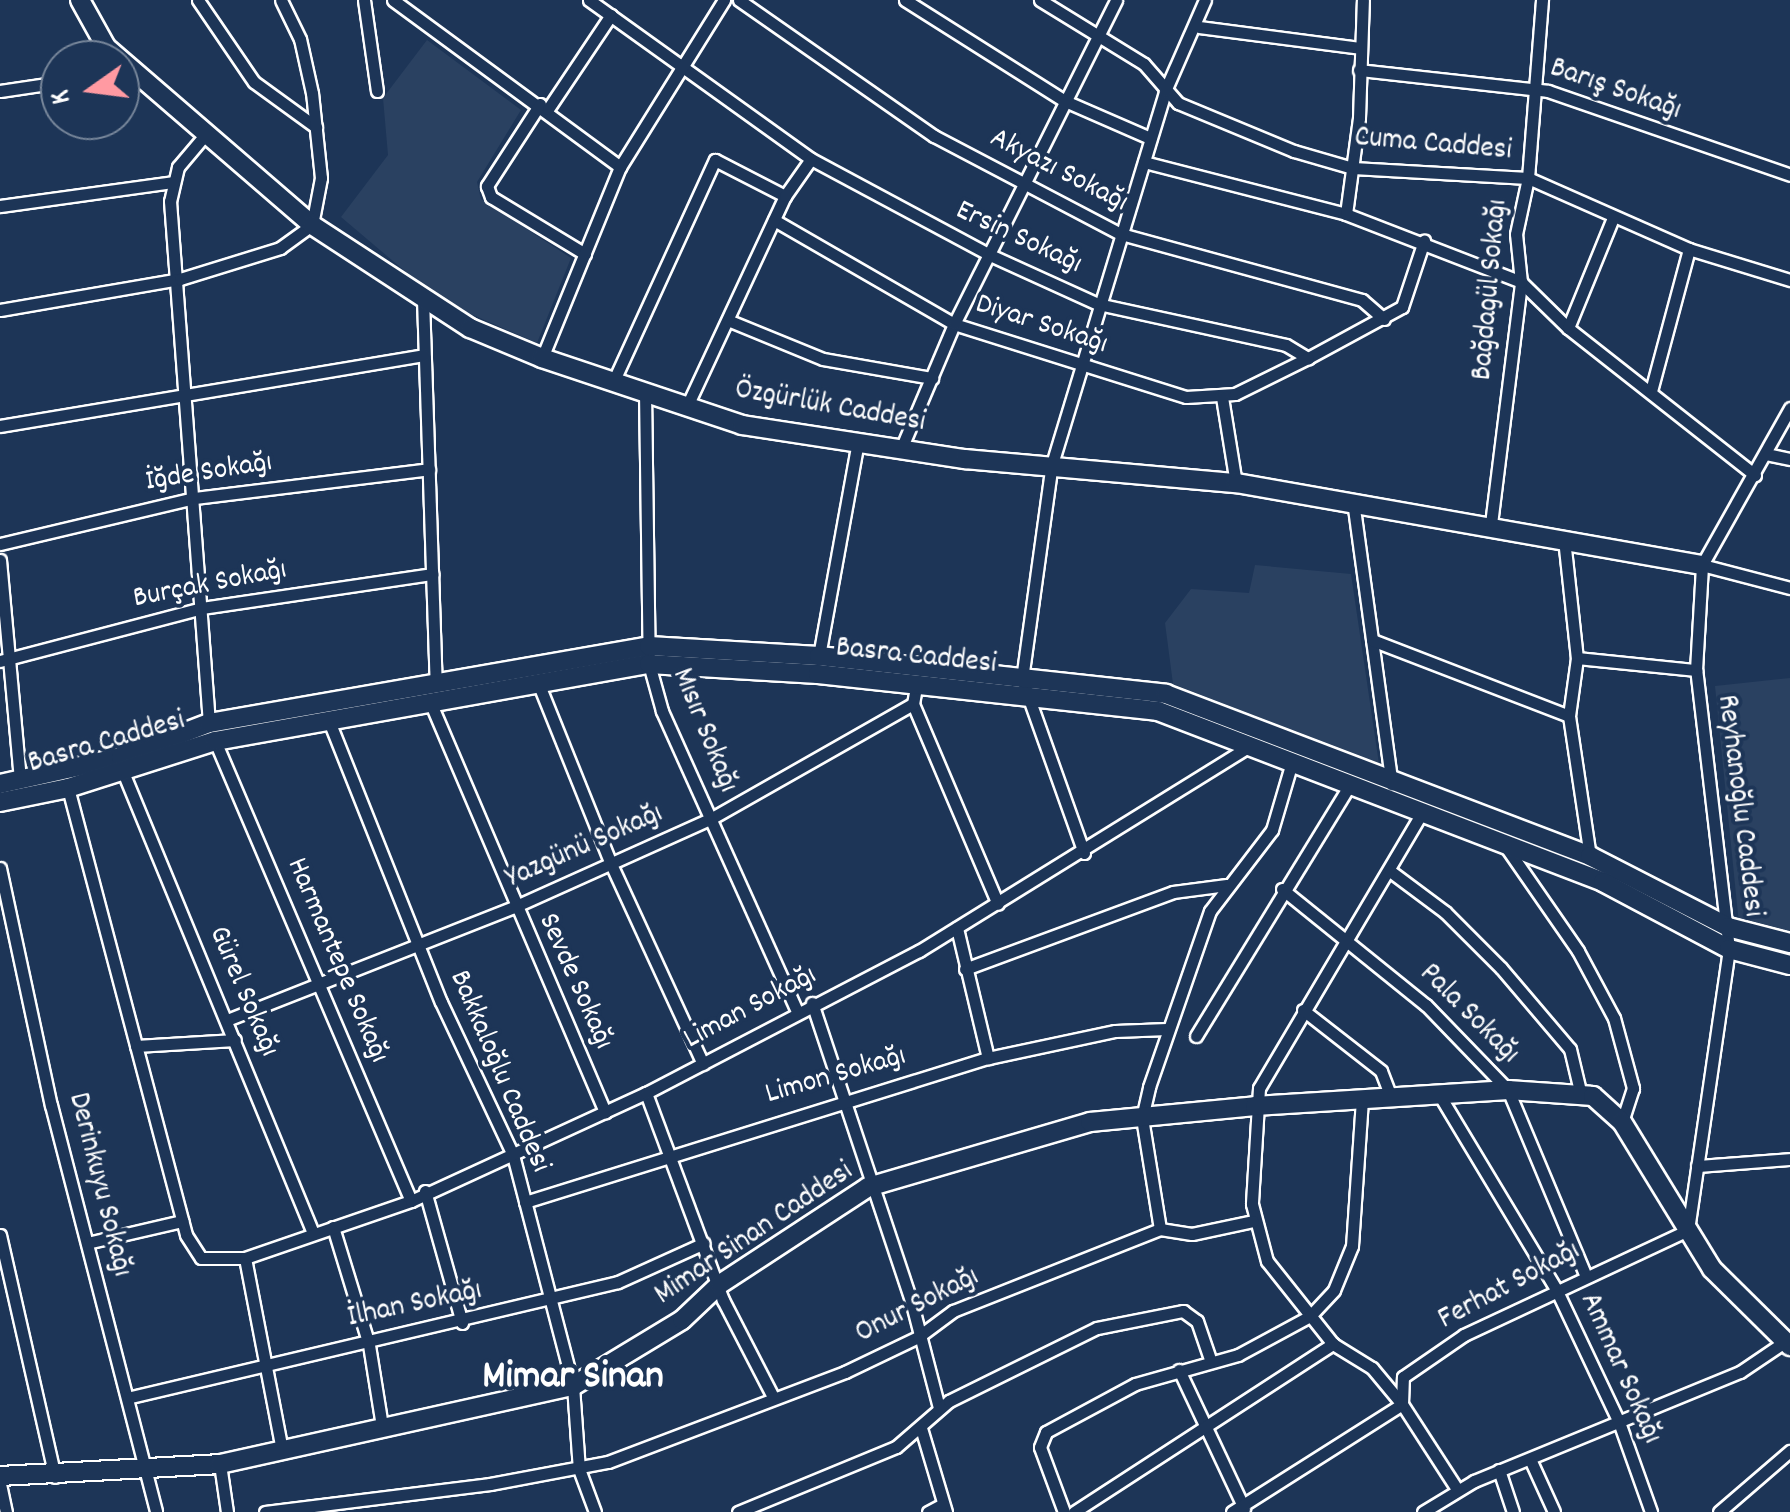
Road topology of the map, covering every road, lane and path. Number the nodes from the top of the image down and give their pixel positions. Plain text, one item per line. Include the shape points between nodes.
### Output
1 (80, 0) edge
2 (198, 0) edge
3 (282, 0) edge
4 (364, 0) edge
5 (393, 0) edge
6 (589, 0) edge
7 (724, 0) edge
8 (739, 0) edge
9 (905, 0) edge
10 (1040, 0) edge
11 (1116, 0) edge
12 (1205, 0) edge
13 (1363, 0) edge
14 (1542, 0) edge
15 (610, 15) junction
16 (1199, 26) junction
17 (1098, 34) junction
18 (102, 40) edge
19 (1360, 48) junction
20 (683, 62) junction
21 (1359, 70) junction
22 (140, 79) edge
23 (40, 85) edge
24 (1532, 87) junction
25 (0, 91) edge
26 (377, 91) dead end
27 (1165, 91) junction
28 (1065, 102) junction
29 (544, 107) junction
30 (316, 127) junction
31 (206, 135) junction
32 (1150, 138) junction
33 (811, 158) junction
34 (1144, 162) junction
35 (620, 167) junction
36 (1353, 168) junction
37 (1790, 175) edge
38 (1528, 178) junction
39 (172, 182) junction
40 (1026, 182) junction
41 (785, 196) junction
42 (0, 206) edge
43 (1346, 214) junction
44 (1613, 218) junction
45 (774, 220) junction
46 (312, 225) junction
47 (1121, 234) junction
48 (1424, 242) junction
49 (1689, 250) junction
50 (585, 254) junction
51 (990, 255) junction
52 (180, 279) junction
53 (1790, 280) edge
54 (1522, 282) junction
55 (424, 299) junction
56 (1098, 304) junction
57 (0, 310) edge
58 (1384, 319) junction
59 (730, 320) junction
60 (954, 324) junction
61 (1568, 328) junction
62 (424, 355) junction
63 (542, 358) junction
64 (1308, 358) junction
65 (1080, 367) junction
66 (614, 378) junction
67 (932, 378) junction
68 (187, 391) junction
69 (645, 391) junction
70 (1651, 392) junction
71 (1222, 396) junction
72 (687, 406) junction
73 (1790, 408) edge
74 (0, 426) edge
75 (858, 442) junction
76 (902, 448) junction
77 (1766, 454) junction
78 (1790, 459) edge
79 (1052, 464) junction
80 (429, 469) junction
81 (1755, 475) junction
82 (1236, 483) junction
83 (194, 498) junction
84 (1353, 501) junction
85 (1491, 524) junction
86 (1564, 539) junction
87 (0, 544) edge
88 (0, 560) edge
89 (1702, 564) junction
90 (433, 574) junction
91 (1790, 588) edge
92 (202, 608) junction
93 (1372, 640) junction
94 (649, 655) junction
95 (819, 656) junction
96 (1576, 658) junction
97 (4, 660) edge
98 (1696, 670) junction
99 (918, 676) junction
100 (436, 684) junction
101 (539, 684) junction
102 (1023, 689) junction
103 (431, 704) junction
104 (914, 704) junction
105 (1569, 716) junction
106 (329, 721) junction
107 (212, 732) junction
108 (1251, 745) junction
109 (1292, 762) junction
110 (123, 772) junction
111 (20, 780) junction
112 (0, 784) edge
113 (1350, 786) junction
114 (68, 788) junction
115 (1390, 790) junction
116 (0, 802) edge
117 (1423, 811) junction
118 (712, 818) junction
119 (1504, 844) junction
120 (1084, 853) junction
121 (1590, 856) junction
122 (611, 864) junction
123 (0, 868) edge
124 (1390, 871) junction
125 (1227, 885) junction
126 (1282, 889) junction
127 (998, 904) junction
128 (514, 907) junction
129 (1728, 927) junction
130 (957, 928) junction
131 (1347, 936) junction
132 (418, 943) junction
133 (1790, 943) edge
134 (1729, 949) junction
135 (1790, 965) edge
136 (965, 969) junction
137 (317, 982) junction
138 (812, 1003) junction
139 (1303, 1010) junction
140 (797, 1011) junction
141 (227, 1020) junction
142 (1167, 1029) junction
143 (1196, 1036) dead end
144 (236, 1040) junction
145 (136, 1046) junction
146 (988, 1058) junction
147 (703, 1064) junction
148 (1508, 1090) junction
149 (1580, 1091) junction
150 (646, 1093) junction
151 (1440, 1096) junction
152 (1392, 1099) junction
153 (1362, 1101) junction
154 (840, 1102) junction
155 (1256, 1106) junction
156 (604, 1112) junction
157 (1142, 1118) junction
158 (1622, 1122) junction
159 (670, 1152) junction
160 (512, 1156) junction
161 (1790, 1159) edge
162 (1696, 1166) junction
163 (868, 1188) junction
164 (425, 1191) junction
165 (411, 1200) junction
166 (525, 1202) junction
167 (182, 1221) junction
168 (1253, 1221) junction
169 (333, 1227) junction
170 (1160, 1230) junction
171 (1688, 1230) junction
172 (313, 1232) junction
173 (0, 1236) edge
174 (87, 1243) junction
175 (704, 1243) junction
176 (245, 1258) junction
177 (1585, 1274) junction
178 (720, 1284) junction
179 (1556, 1288) junction
180 (553, 1299) junction
181 (1310, 1316) junction
182 (462, 1324) junction
183 (918, 1336) junction
184 (1332, 1344) junction
185 (1787, 1344) edge
186 (369, 1345) junction
187 (1211, 1362) junction
188 (268, 1366) junction
189 (1179, 1370) junction
190 (573, 1386) junction
191 (131, 1397) junction
192 (772, 1397) junction
193 (1402, 1404) junction
194 (938, 1408) junction
195 (1619, 1422) junction
196 (1202, 1425) junction
197 (382, 1426) junction
198 (921, 1428) junction
199 (282, 1451) junction
200 (1790, 1451) edge
201 (1530, 1459) junction
202 (220, 1464) junction
203 (149, 1470) junction
204 (579, 1470) junction
205 (1499, 1470) junction
206 (0, 1476) edge
207 (55, 1477) junction
208 (0, 1484) edge
209 (1457, 1489) junction
210 (944, 1508) edge
211 (1240, 1510) edge
212 (6, 1512) edge
213 (156, 1512) edge
214 (227, 1512) edge
215 (265, 1512) edge
216 (595, 1512) edge
217 (738, 1512) edge
218 (928, 1512) edge
219 (1064, 1512) edge
220 (1074, 1512) edge
221 (1423, 1512) edge
222 (1513, 1512) edge
223 (1554, 1512) edge
224 (1651, 1512) edge
225 (1719, 1512) edge

1 - 18 street, Özgürlük Caddesi
2 - 30 street via 254,82
3 - 30 street via 300,39
4 - 26 street
5 - 29 street
6 - 15 street, Ersin Sokağı
7 - 20 street
8 - 40 street, Akyazı Sokağı via 934,136
9 - 28 street
10 - 17 street, Cuma Caddesi
11 - 17 street
12 - 16 street
13 - 19 street
14 - 24 street, Bağdagül Sokağı
15 - 20 street, Ersin Sokağı
15 - 29 street
16 - 19 street
16 - 27 street
17 - 27 street, Cuma Caddesi via 1144,64
17 - 28 street
19 - 21 street
20 - 33 street, Ersin Sokağı
20 - 35 street
21 - 24 street, Barış Sokağı
21 - 36 street
22 - 31 street, Özgürlük Caddesi
23 - 25 street
24 - 37 street, Barış Sokağı
24 - 38 street, Bağdagül Sokağı
27 - 32 street
27 - 36 street, Cuma Caddesi via 1211,117
28 - 32 street
28 - 40 street
29 - 35 street
29 - 50 street via 487,186 492,197
30 - 46 street via 321,178
31 - 39 street
31 - 46 street, Özgürlük Caddesi
32 - 34 street
33 - 41 street
33 - 51 street, Ersin Sokağı
34 - 43 street
34 - 47 street
35 - 50 street
36 - 38 street, Cuma Caddesi
36 - 43 street
38 - 44 street, Cuma Caddesi
38 - 54 street, Bağdagül Sokağı via 1516,234
39 - 42 street
39 - 52 street, Harmantepe Sokağı
40 - 47 street, Akyazı Sokağı
40 - 51 street
41 - 45 street
41 - 66 street via 715,160
43 - 48 street
44 - 49 street, Cuma Caddesi
44 - 61 street
45 - 59 street
45 - 60 street, Diyar Sokağı
46 - 52 street via 280,248
46 - 55 street, Özgürlük Caddesi
47 - 56 street
47 - 58 street, Akyazı Sokağı via 1362,300
48 - 54 street
48 - 58 street via 1406,300
49 - 53 street, Cuma Caddesi
49 - 70 street
50 - 63 street
51 - 56 street, Ersin Sokağı
51 - 60 street
52 - 57 street
52 - 68 street, Harmantepe Sokağı
54 - 61 street
54 - 85 street, Bağdagül Sokağı
55 - 62 street
55 - 63 street, Özgürlük Caddesi via 470,328
56 - 64 street, Ersin Sokağı via 1286,345
56 - 65 street
58 - 64 street
59 - 67 street via 823,359
59 - 72 street
60 - 65 street, Diyar Sokağı
60 - 67 street
61 - 70 street
62 - 68 street
62 - 80 street
63 - 66 street, Özgürlük Caddesi
64 - 71 street, Diyar Sokağı
65 - 71 street, Diyar Sokağı via 1186,397
65 - 79 street
66 - 69 street, Özgürlük Caddesi
67 - 76 street
68 - 74 street
68 - 83 street, Harmantepe Sokağı
69 - 72 street, Özgürlük Caddesi
69 - 94 street, Mısır Sokağı
70 - 81 street
71 - 82 street
72 - 75 street, Özgürlük Caddesi via 742,425
73 - 77 street, Reyhanoğlu Caddesi
75 - 76 street, Özgürlük Caddesi
75 - 95 street
76 - 79 street, Özgürlük Caddesi
77 - 78 street
77 - 81 street, Reyhanoğlu Caddesi
79 - 82 street, Özgürlük Caddesi
79 - 102 street
80 - 83 street, İğde Sokağı
80 - 90 street
81 - 89 street, Reyhanoğlu Caddesi
82 - 84 street, Özgürlük Caddesi
83 - 87 street, İğde Sokağı
83 - 92 street, Harmantepe Sokağı
84 - 85 street, Özgürlük Caddesi
84 - 93 street
85 - 86 street, Özgürlük Caddesi
86 - 89 street, Özgürlük Caddesi
86 - 96 street
88 - 97 street
89 - 91 street
89 - 98 street, Reyhanoğlu Caddesi
90 - 92 street, Burçak Sokağı
90 - 100 street
92 - 97 street, Burçak Sokağı
92 - 107 street, Harmantepe Sokağı
93 - 105 street
93 - 115 street
94 - 95 street, Basra Caddesi
94 - 99 street, Basra Caddesi
94 - 100 street, Basra Caddesi
94 - 101 street, Basra Caddesi
94 - 118 street, Mısır Sokağı via 662,711
95 - 99 street, Basra Caddesi
96 - 98 street
96 - 105 street
97 - 111 street
98 - 129 street, Reyhanoğlu Caddesi
99 - 102 street, Basra Caddesi
99 - 104 street
100 - 107 street, Basra Caddesi
101 - 103 street, Basra Caddesi
101 - 122 street
102 - 108 street, Basra Caddesi via 1158,712
102 - 115 street, Basra Caddesi via 1166,694
102 - 120 street
103 - 106 street, Basra Caddesi
103 - 128 street, Sevde Sokağı
104 - 118 street, Yazgünü Sokağı
104 - 127 street
105 - 121 street
106 - 107 street, Basra Caddesi
106 - 132 street, Bakkaloğlu Caddesi
107 - 110 street, Basra Caddesi
107 - 111 street, Basra Caddesi
107 - 137 street, Harmantepe Sokağı
108 - 109 street, Basra Caddesi
108 - 120 street, Liman Sokağı
109 - 113 street, Basra Caddesi
109 - 125 street via 1272,830
110 - 114 street, Basra Caddesi
110 - 141 street, Gürel Sokağı
111 - 112 street, Basra Caddesi
113 - 115 street, Basra Caddesi
113 - 126 street
114 - 116 street, Basra Caddesi
114 - 145 street
115 - 117 street, Basra Caddesi
115 - 121 street, Basra Caddesi
117 - 119 street, Basra Caddesi
117 - 124 street
118 - 122 street, Yazgünü Sokağı
118 - 140 street, Mısır Sokağı
119 - 134 street, Basra Caddesi via 1603,882
119 - 158 street via 1586,963 1614,1018 1634,1088
120 - 127 street, Liman Sokağı
121 - 129 street, Basra Caddesi
122 - 128 street, Yazgünü Sokağı
122 - 147 street
123 - 174 street, Derinkuyu Sokağı
124 - 131 street
124 - 149 street via 1445,912 1502,968 1570,1049
125 - 136 street via 1172,892
125 - 142 street
126 - 131 street, Pala Sokağı
126 - 143 street
127 - 130 street, Liman Sokağı
128 - 132 street, Yazgünü Sokağı
128 - 156 street, Sevde Sokağı
129 - 133 street, Basra Caddesi
129 - 134 street, Reyhanoğlu Caddesi
130 - 136 street
130 - 138 street, Liman Sokağı
131 - 139 street
131 - 148 street, Pala Sokağı via 1426,1004
132 - 137 street, Yazgünü Sokağı
132 - 160 street, Bakkaloğlu Caddesi
134 - 135 street, Basra Caddesi
134 - 162 street, Reyhanoğlu Caddesi
136 - 146 street
137 - 141 street, Yazgünü Sokağı
137 - 165 street, Harmantepe Sokağı
138 - 140 street, Liman Sokağı
138 - 154 street
139 - 152 street via 1381,1071
139 - 155 street
140 - 147 street, Liman Sokağı
141 - 144 street, Gürel Sokağı
142 - 146 street, Limon Sokağı via 1115,1030
142 - 157 street
144 - 145 street
144 - 172 street, Gürel Sokağı
145 - 167 street
146 - 154 street, Limon Sokağı
147 - 150 street, Liman Sokağı
148 - 149 street, Mimar Sinan Caddesi
148 - 151 street, Mimar Sinan Caddesi
148 - 177 street, Pala Sokağı
149 - 158 street
150 - 156 street, Liman Sokağı
150 - 159 street
151 - 152 street, Mimar Sinan Caddesi
151 - 179 street, Ammar Sokağı
152 - 153 street, Mimar Sinan Caddesi
153 - 155 street, Mimar Sinan Caddesi
153 - 181 street via 1352,1246 1334,1290
154 - 159 street, Limon Sokağı
154 - 163 street
155 - 157 street, Mimar Sinan Caddesi
155 - 168 street
156 - 160 street, Liman Sokağı
157 - 163 street, Mimar Sinan Caddesi via 1090,1122
157 - 170 street
158 - 171 street
159 - 166 street, Limon Sokağı
159 - 175 street
160 - 164 street, Liman Sokağı
160 - 166 street, Bakkaloğlu Caddesi
161 - 162 street
162 - 171 street, Reyhanoğlu Caddesi
163 - 178 street, Mimar Sinan Caddesi
163 - 183 street
164 - 165 street, Liman Sokağı
164 - 182 street
165 - 169 street, Liman Sokağı
166 - 180 street, Bakkaloğlu Caddesi
167 - 174 street
167 - 176 street via 201,1258
168 - 170 street via 1192,1234
168 - 181 street via 1267,1260
169 - 172 street, Liman Sokağı
169 - 186 street
170 - 183 street, Onur Sokağı via 953,1311
171 - 177 street, Ferhat Sokağı
171 - 185 street via 1712,1269
172 - 176 street, Liman Sokağı
173 - 207 street
174 - 191 street, Derinkuyu Sokağı
175 - 178 street
175 - 180 street, İlhan Sokağı via 618,1282
176 - 188 street
177 - 179 street, Ferhat Sokağı
178 - 190 street, Mimar Sinan Caddesi via 682,1320
178 - 192 street
179 - 193 street, Ferhat Sokağı via 1464,1335 1404,1377
179 - 195 street, Ammar Sokağı
180 - 182 street, İlhan Sokağı
180 - 190 street, Bakkaloğlu Caddesi
181 - 184 street
181 - 187 street
182 - 186 street, İlhan Sokağı
183 - 192 street, Onur Sokağı
183 - 194 street
184 - 193 street via 1372,1368
184 - 196 street
185 - 195 street via 1740,1372
186 - 188 street, İlhan Sokağı
186 - 197 street
187 - 189 street
187 - 194 street via 1197,1321 1172,1310 1097,1328
188 - 191 street, İlhan Sokağı
188 - 199 street
189 - 196 street
189 - 219 street via 1121,1390 1044,1435 1042,1450
190 - 197 street, Mimar Sinan Caddesi
190 - 204 street, Bakkaloğlu Caddesi
191 - 203 street, Derinkuyu Sokağı
192 - 204 street, Onur Sokağı
193 - 209 street
193 - 211 street
194 - 198 street
195 - 201 street
195 - 224 street, Ammar Sokağı
196 - 211 street
196 - 220 street
197 - 199 street, Mimar Sinan Caddesi
198 - 210 street
198 - 217 street via 816,1484
199 - 202 street, Mimar Sinan Caddesi
200 - 225 street
201 - 205 street
201 - 223 street
202 - 203 street, Mimar Sinan Caddesi
202 - 214 street
203 - 207 street, Mimar Sinan Caddesi
203 - 213 street, Derinkuyu Sokağı
204 - 215 street, Onur Sokağı
204 - 216 street, Bakkaloğlu Caddesi
205 - 209 street
205 - 222 street
206 - 207 street, Mimar Sinan Caddesi
208 - 212 street
209 - 221 street
210 - 218 street

